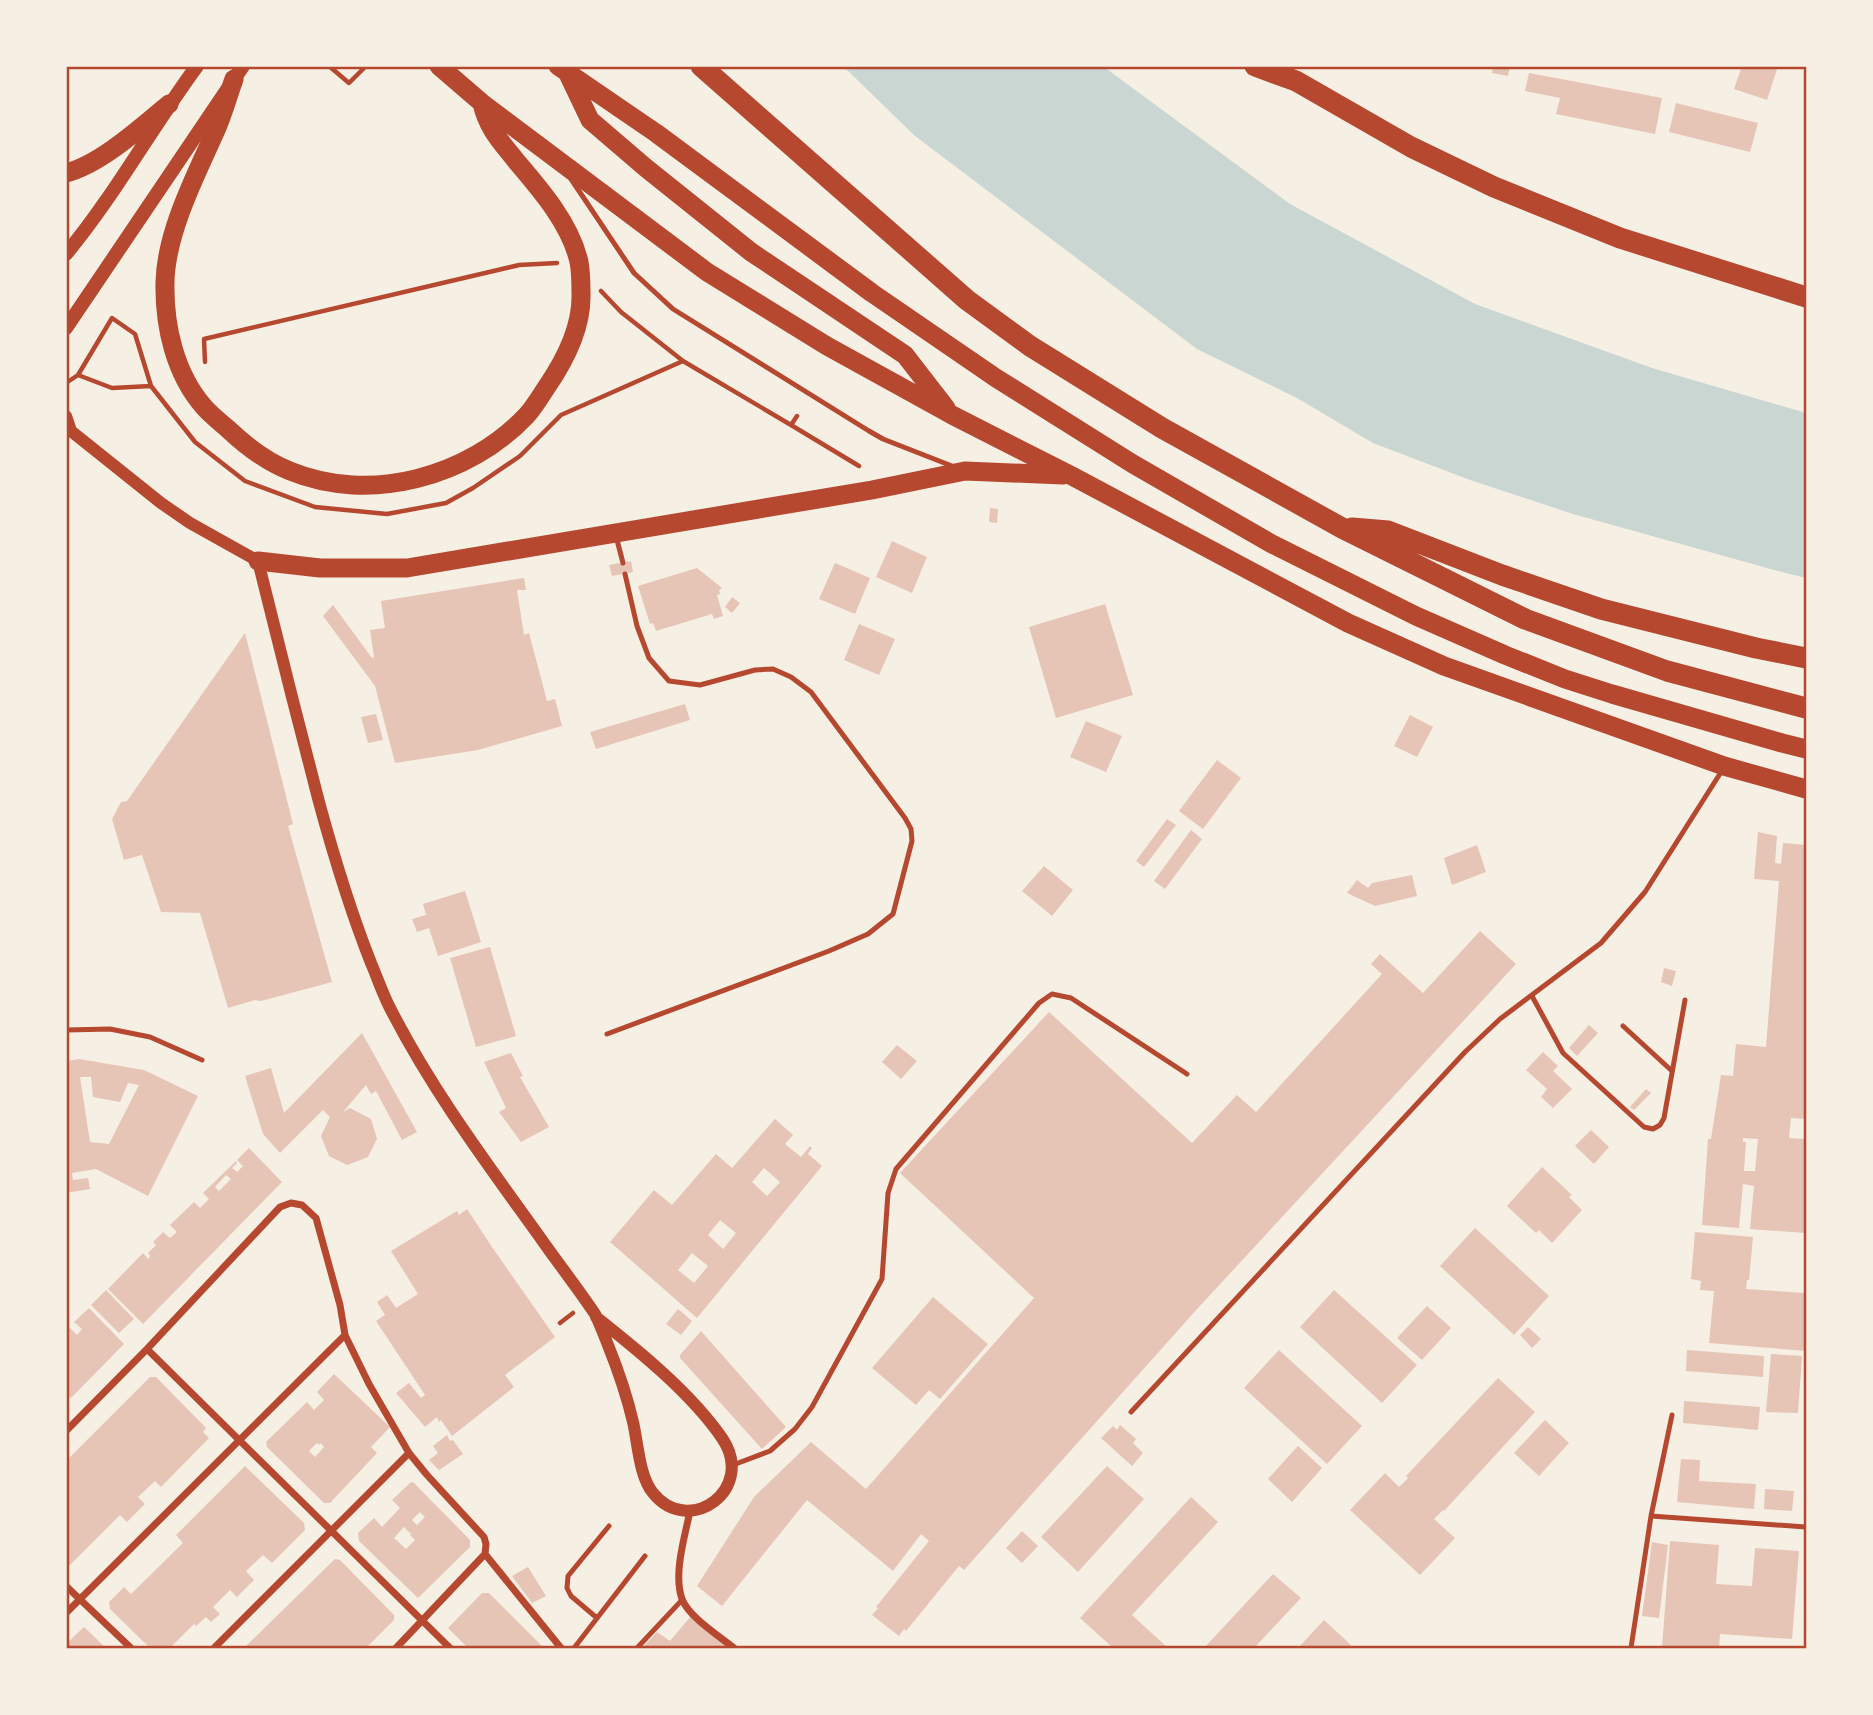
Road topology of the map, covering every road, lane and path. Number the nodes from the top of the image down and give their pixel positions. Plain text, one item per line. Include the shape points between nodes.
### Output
1 (197, 66) edge
2 (329, 66) edge
3 (366, 66) edge
4 (439, 66) edge
5 (701, 66) edge
6 (1255, 66) edge
7 (563, 71) edge
8 (238, 73) edge
9 (1289, 74) edge
10 (482, 103) junction
11 (169, 104) junction
12 (560, 162) junction
13 (66, 173) edge
14 (66, 254) edge
15 (581, 284) junction
16 (1807, 297) edge
17 (66, 328) edge
18 (684, 361) junction
19 (205, 362) dead end
20 (78, 375) junction
21 (66, 383) edge
22 (151, 386) junction
23 (952, 415) junction
24 (66, 416) edge
25 (797, 416) dead end
26 (791, 425) junction
27 (69, 430) edge
28 (859, 466) dead end
29 (965, 471) junction
30 (1072, 476) junction
31 (1342, 528) junction
32 (616, 533) junction
33 (258, 561) junction
34 (623, 563) dead end
35 (625, 573) dead end
36 (1807, 658) edge
37 (1807, 708) edge
38 (1807, 749) edge
39 (1724, 766) junction
40 (1807, 789) edge
41 (1532, 996) junction
42 (1685, 1000) dead end
43 (1623, 1026) dead end
44 (66, 1030) edge
45 (607, 1034) dead end
46 (202, 1060) dead end
47 (1672, 1071) junction
48 (1187, 1074) dead end
49 (596, 1317) junction
50 (345, 1335) junction
51 (147, 1349) junction
52 (1131, 1412) dead end
53 (1672, 1415) dead end
54 (66, 1431) edge
55 (239, 1440) junction
56 (409, 1453) junction
57 (733, 1465) junction
58 (690, 1511) junction
59 (1651, 1516) junction
60 (609, 1526) dead end
61 (1807, 1527) edge
62 (331, 1531) junction
63 (485, 1554) junction
64 (645, 1556) dead end
65 (66, 1586) edge
66 (80, 1600) junction
67 (682, 1600) junction
68 (66, 1613) edge
69 (597, 1618) junction
70 (423, 1622) junction
71 (131, 1648) edge
72 (215, 1648) edge
73 (396, 1648) edge
74 (450, 1648) edge
75 (561, 1648) edge
76 (573, 1648) edge
77 (637, 1648) edge
78 (734, 1648) edge
79 (1631, 1648) edge

1 - 11 main road
2 - 3 path via 349,83
4 - 10 highway
5 - 31 highway via 967,300 1030,346 1162,429
6 - 9 highway
7 - 23 highway via 590,120 751,252 905,355
7 - 38 highway via 996,378 1272,544 1416,616 1565,679
8 - 15 highway via 181,210 165,280 166,319 181,373 204,407 247,447 289,471 330,483 381,485 422,478 463,463 528,414 558,371 576,329
8 - 17 main road
9 - 16 highway via 1411,147 1494,187 1620,238
10 - 12 highway
10 - 15 highway via 491,130 560,218 580,262
11 - 13 highway via 104,155
11 - 14 main road
12 - 23 highway via 707,272
12 - 29 lane via 634,272 673,309 883,439
15 - 18 path via 598,289
15 - 19 path via 556,262 519,265 204,339
18 - 22 path via 561,415 520,456 446,503 387,514 315,507 245,481 195,442
18 - 26 path
20 - 21 path
20 - 22 path via 113,388
20 - 22 path via 112,318 135,334
23 - 30 highway
24 - 27 street
25 - 26 path
26 - 28 path
27 - 33 street via 160,503
29 - 30 highway
29 - 32 highway
30 - 39 highway via 1348,623 1444,666
31 - 36 highway via 1388,531 1601,609
31 - 37 highway via 1525,619 1667,671
32 - 33 highway via 407,568 320,568
32 - 34 lane
33 - 49 street via 340,877 388,1004 441,1098
35 - 45 lane via 649,658 669,681 700,685 772,669 791,677 811,692 897,808 911,829 912,841 893,914 867,934
39 - 40 highway
39 - 41 lane via 1645,892 1601,943
41 - 47 lane via 1563,1054 1644,1127 1654,1129 1664,1118
41 - 52 lane via 1465,1052
42 - 47 lane
43 - 47 lane
44 - 46 lane via 110,1029 150,1037
48 - 57 lane via 1070,998 1052,994 1039,1003 896,1169 888,1193 882,1279 812,1407 769,1451
49 - 57 street via 707,1418 731,1452
49 - 58 street via 633,1419 650,1491 661,1502
50 - 51 street via 316,1217 302,1205 291,1203 281,1207
50 - 55 street
50 - 56 street
51 - 54 street
51 - 55 street
53 - 59 lane
55 - 62 street
55 - 66 street
56 - 62 street
56 - 63 street via 484,1537
57 - 58 street via 723,1494
58 - 67 street via 680,1561
59 - 61 lane
59 - 79 lane
60 - 69 lane via 568,1576 566,1588
62 - 70 street
62 - 72 street
63 - 70 street
63 - 75 street
64 - 69 lane
65 - 66 street
66 - 68 street
66 - 71 street
67 - 77 lane
67 - 78 street
69 - 76 lane
70 - 73 street
70 - 74 street

